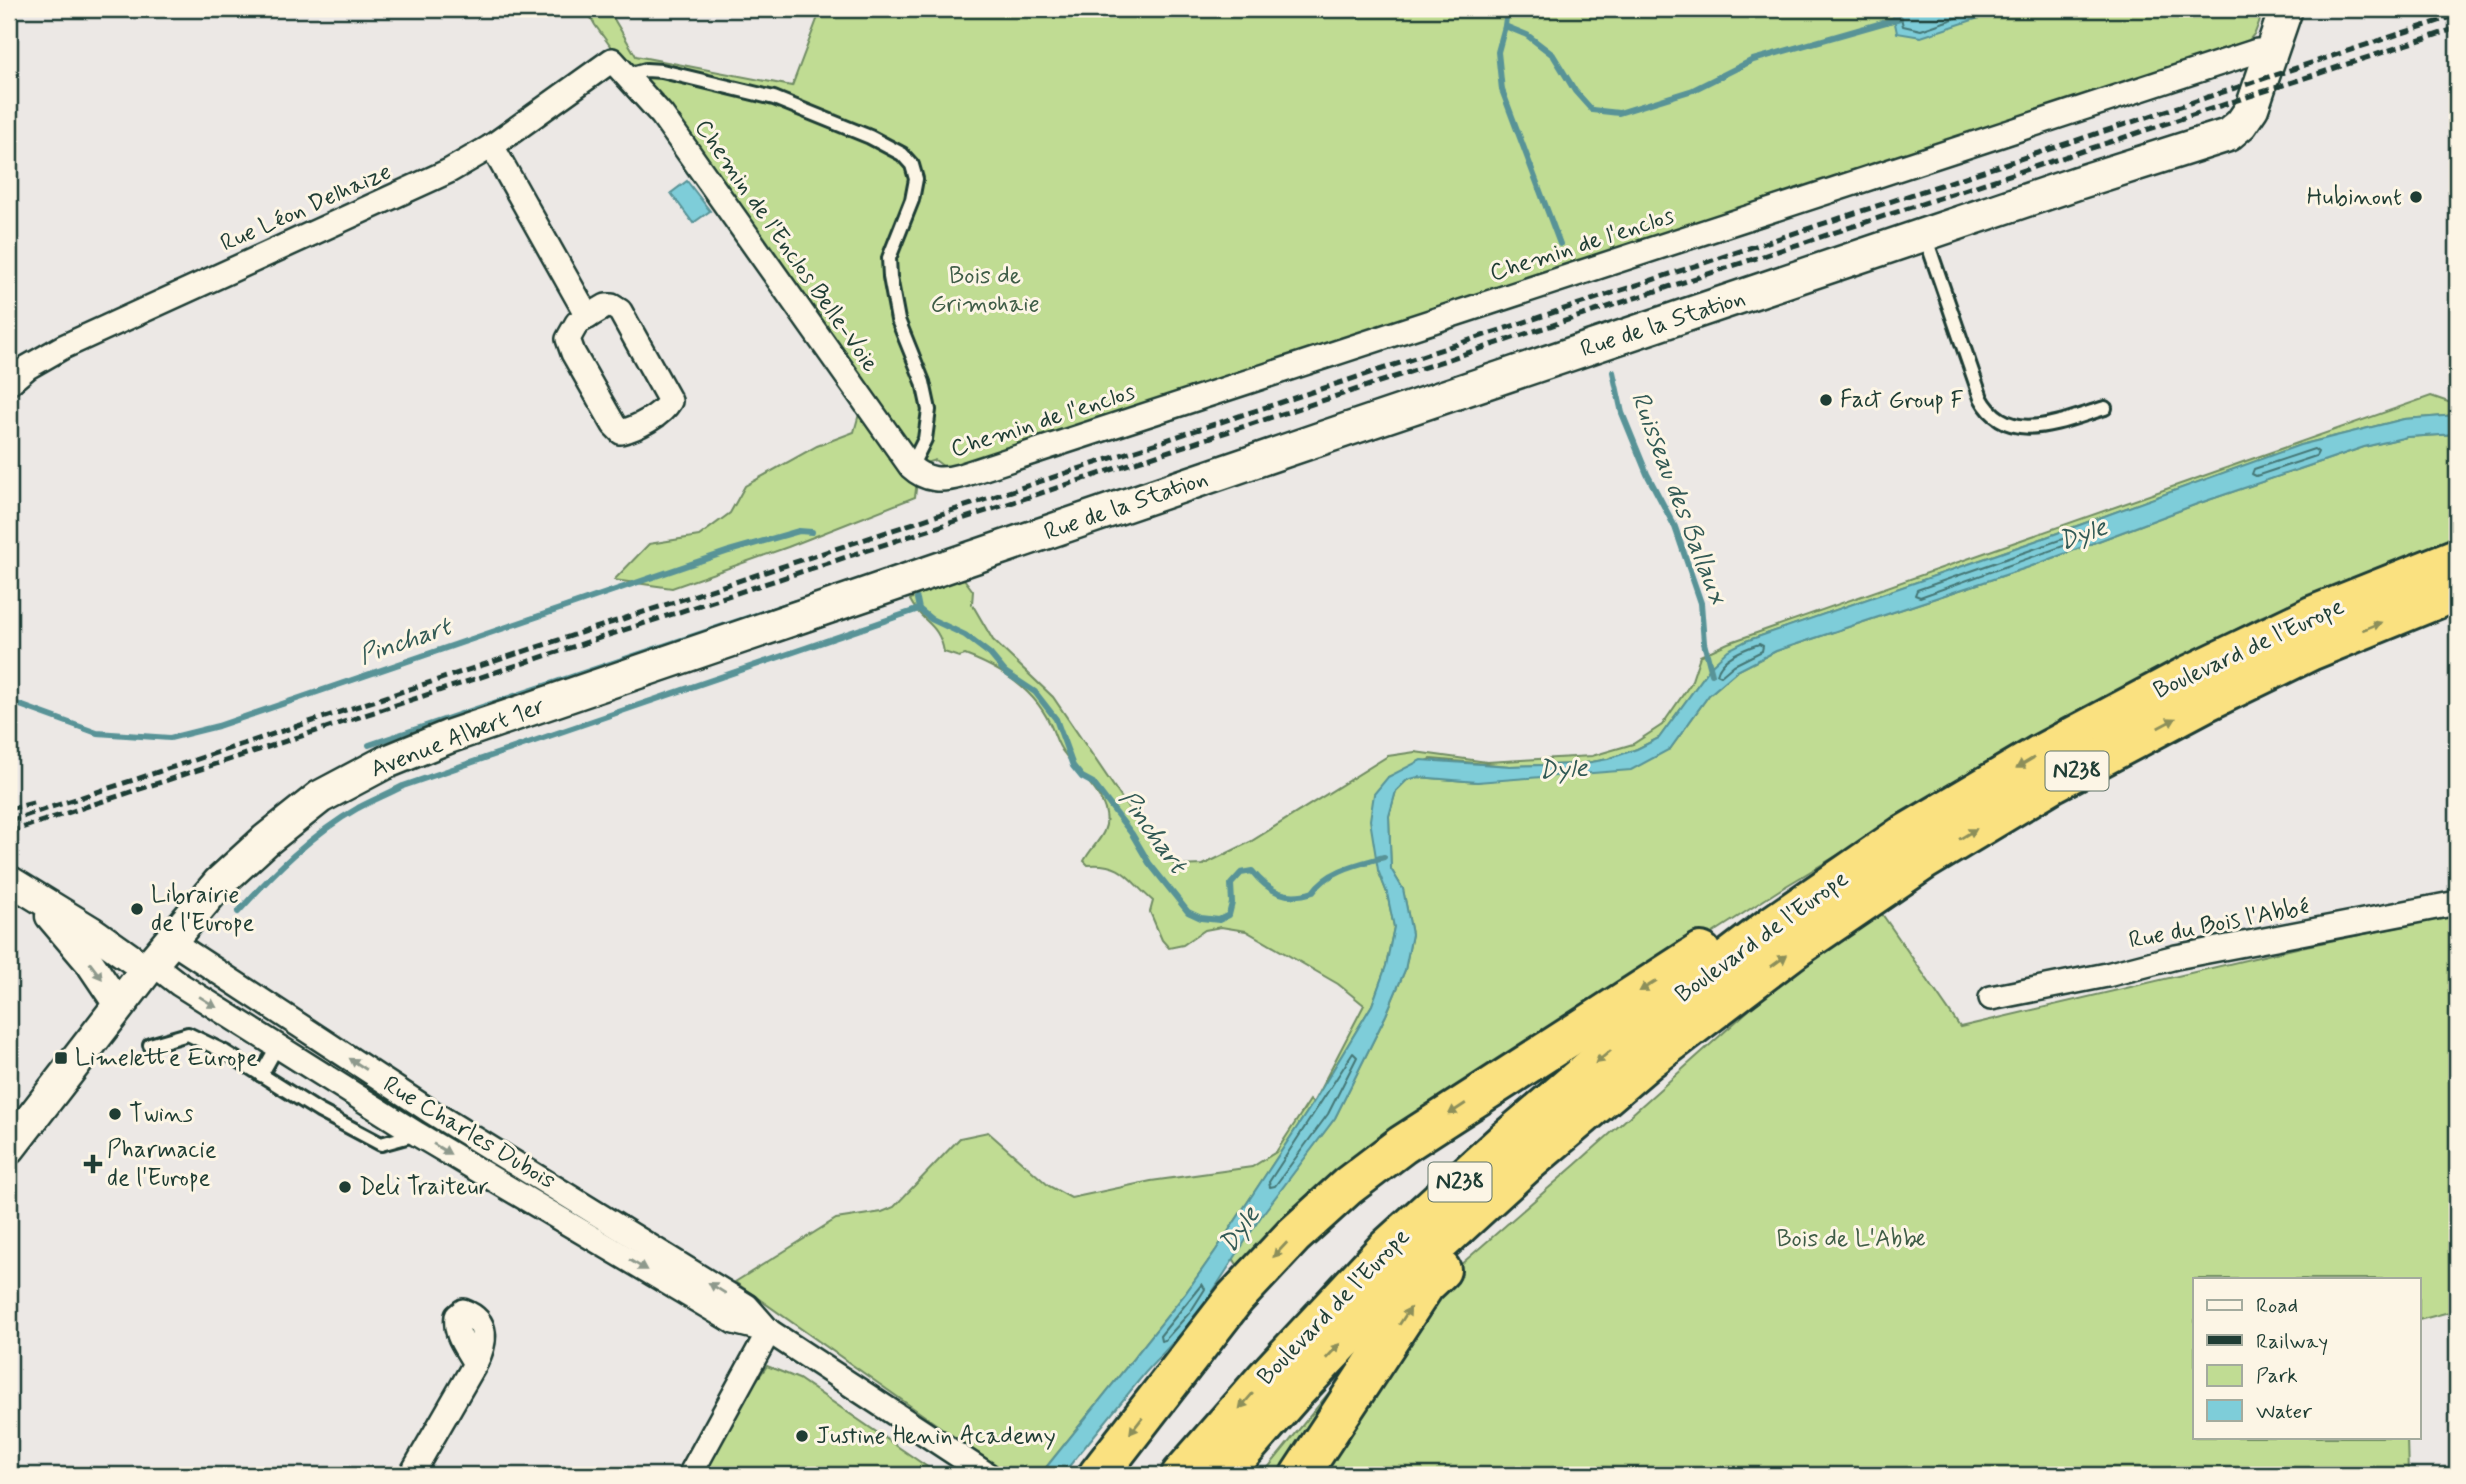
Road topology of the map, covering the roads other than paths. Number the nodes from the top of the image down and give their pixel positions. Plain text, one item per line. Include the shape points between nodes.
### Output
1 (2286, 9) edge
2 (2271, 52) junction
3 (620, 68) junction
4 (492, 146) junction
5 (1925, 236) junction
6 (587, 317) junction
7 (9, 383) edge
8 (2105, 408) dead end
9 (911, 467) junction
10 (2457, 558) edge
11 (965, 562) joint
12 (2457, 592) edge
13 (9, 880) edge
14 (38, 900) junction
15 (2457, 903) edge
16 (1773, 925) junction
17 (156, 958) junction
18 (1991, 998) dead end
19 (119, 1006) junction
20 (293, 1021) junction
21 (150, 1045) dead end
22 (278, 1045) junction
23 (261, 1075) junction
24 (430, 1111) junction
25 (417, 1133) junction
26 (9, 1148) edge
27 (1526, 1164) junction
28 (769, 1331) junction
29 (475, 1364) dead end
30 (411, 1475) edge
31 (690, 1475) edge
32 (988, 1475) edge
33 (1098, 1475) edge
34 (1181, 1475) edge
35 (1222, 1475) edge
36 (1300, 1475) edge

1 - 2 main road, Rue de la Station
2 - 5 main road, Rue de la Station via 2252,108 2228,135
2 - 9 street, Chemin de l'enclos via 2258,51 961,476 936,480
3 - 4 street, Rue Léon Delhaize
3 - 9 street, Chemin de l'Enclos Belle-Voie via 674,131
3 - 9 lane via 662,71 774,98 870,137 902,154 912,165 916,179 912,200 889,258 898,320 929,410 925,439
4 - 6 street
4 - 7 street, Rue Léon Delhaize via 409,190 63,347
5 - 8 lane via 1981,398 1996,419 2022,428
5 - 11 main road, Rue de la Station
6 - 6 street via 577,323 568,339 614,425 621,432 630,430 666,409 670,401 620,311 606,306
10 -> 16 highway, Boulevard de l'Europe / N238 via 2312,616 2051,748 1902,836
11 - 17 main road, Avenue Albert 1er via 448,737 384,763 320,797 266,840 219,883
27 -> 12 highway, Boulevard de l'Europe / N238 via 1724,1001 1923,861 2054,782 2203,703 2310,651
13 - 14 street
14 - 17 street via 92,931
14 -> 19 street
15 - 18 street, Rue du Bois l'Abbé
16 -> 33 highway via 1742,927 1402,1145 1348,1186 1235,1298
16 -> 34 highway, Boulevard de l'Europe / N238 via 1633,1032 1387,1248
17 - 19 main road, Avenue Albert 1er
17 - 20 street, Rue Charles Dubois
17 -> 22 street, Rue Charles Dubois via 174,981
19 - 26 main road, Avenue Albert 1er
20 - 22 street
24 -> 20 street, Rue Charles Dubois
21 - 23 lane via 188,1034
22 - 23 lane
22 - 25 street, Rue Charles Dubois
23 - 25 lane via 381,1144
24 - 25 street
28 -> 24 street, Rue Charles Dubois via 747,1306
25 -> 28 street, Rue Charles Dubois via 734,1322
35 -> 27 highway, Boulevard de l'Europe / N238 via 1409,1271
36 -> 27 highway via 1425,1285 1513,1199
28 - 31 street
28 - 32 street, Rue Charles Dubois
29 - 30 street

